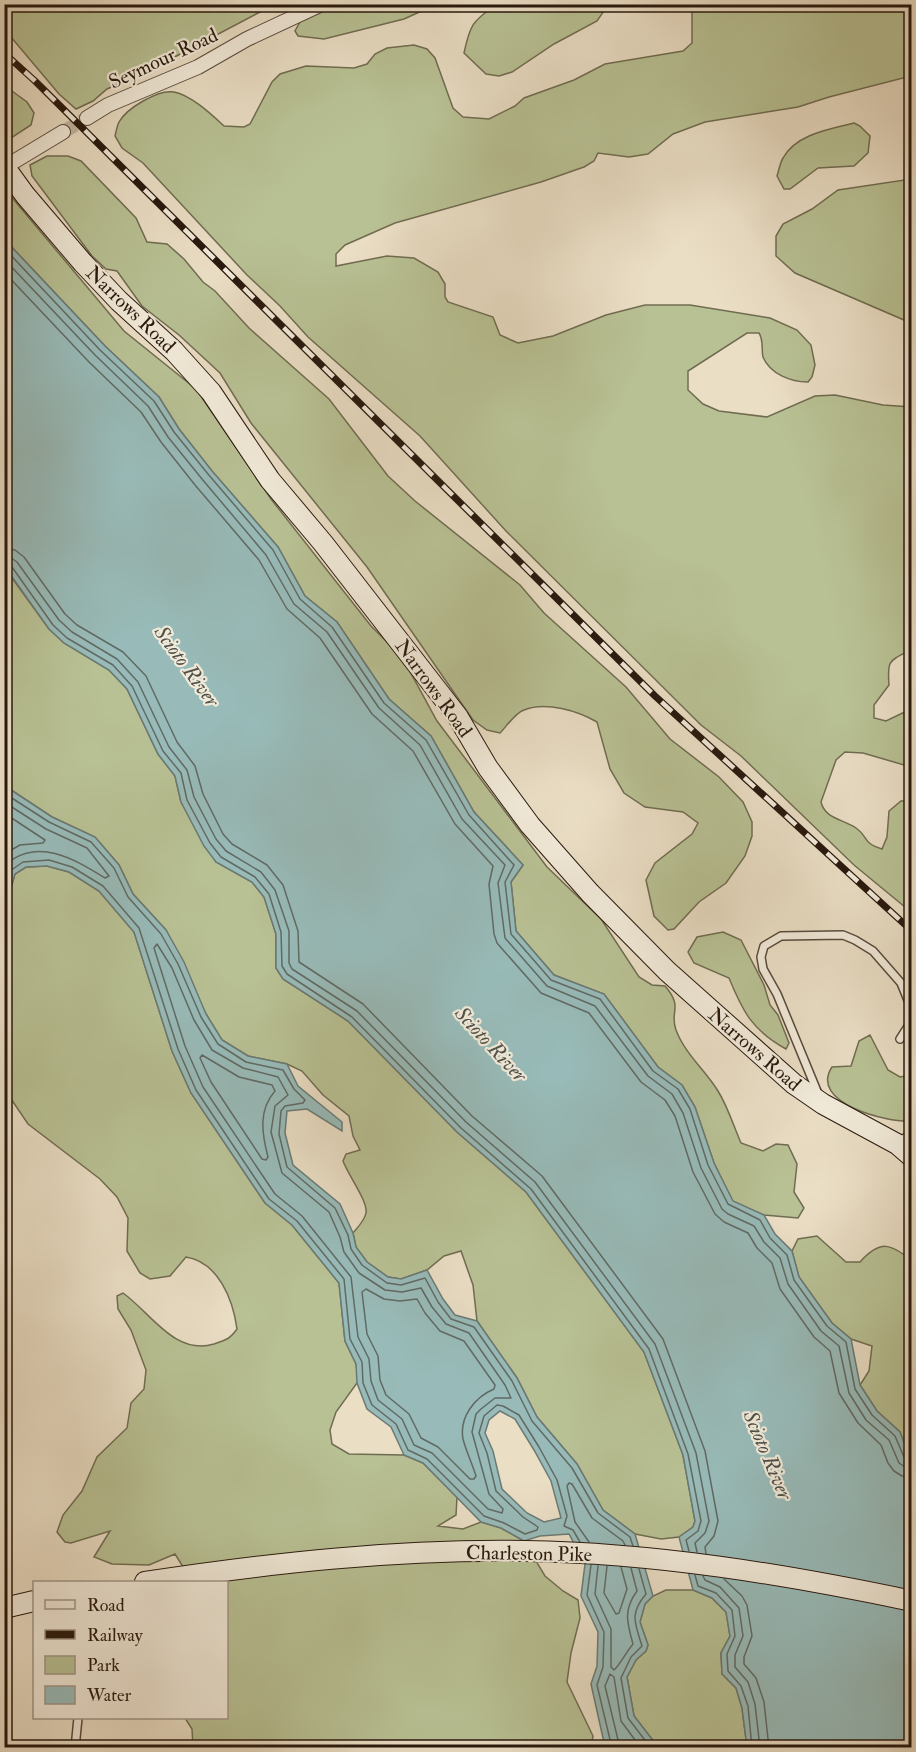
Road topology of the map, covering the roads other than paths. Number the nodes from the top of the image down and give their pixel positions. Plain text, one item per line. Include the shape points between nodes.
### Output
1 (322, 4) edge
2 (87, 118) tunnel mouth
3 (63, 132) tunnel mouth
4 (5, 167) edge
5 (912, 1011) edge
6 (900, 1039) dead end
7 (823, 1104) junction
8 (904, 1138) edge
9 (912, 1157) edge
10 (152, 1581) edge
11 (33, 1601) edge
12 (912, 1601) edge
13 (4, 1608) edge
14 (78, 1719) edge
15 (75, 1748) edge

1 - 2 street, Seymour Road
3 - 4 street
4 - 7 street, Narrows Road via 83,263 211,392 270,480 458,717 488,768 530,825 667,971 794,1084
5 - 6 lane
5 - 7 lane via 901,982 873,951 855,940 843,935 781,936 764,946 763,969
7 - 8 street, Narrows Road
8 - 9 street, Narrows Road
10 - 12 street, Charleston Pike via 334,1558 525,1551 652,1558 726,1567
11 - 13 street
14 - 15 lane

